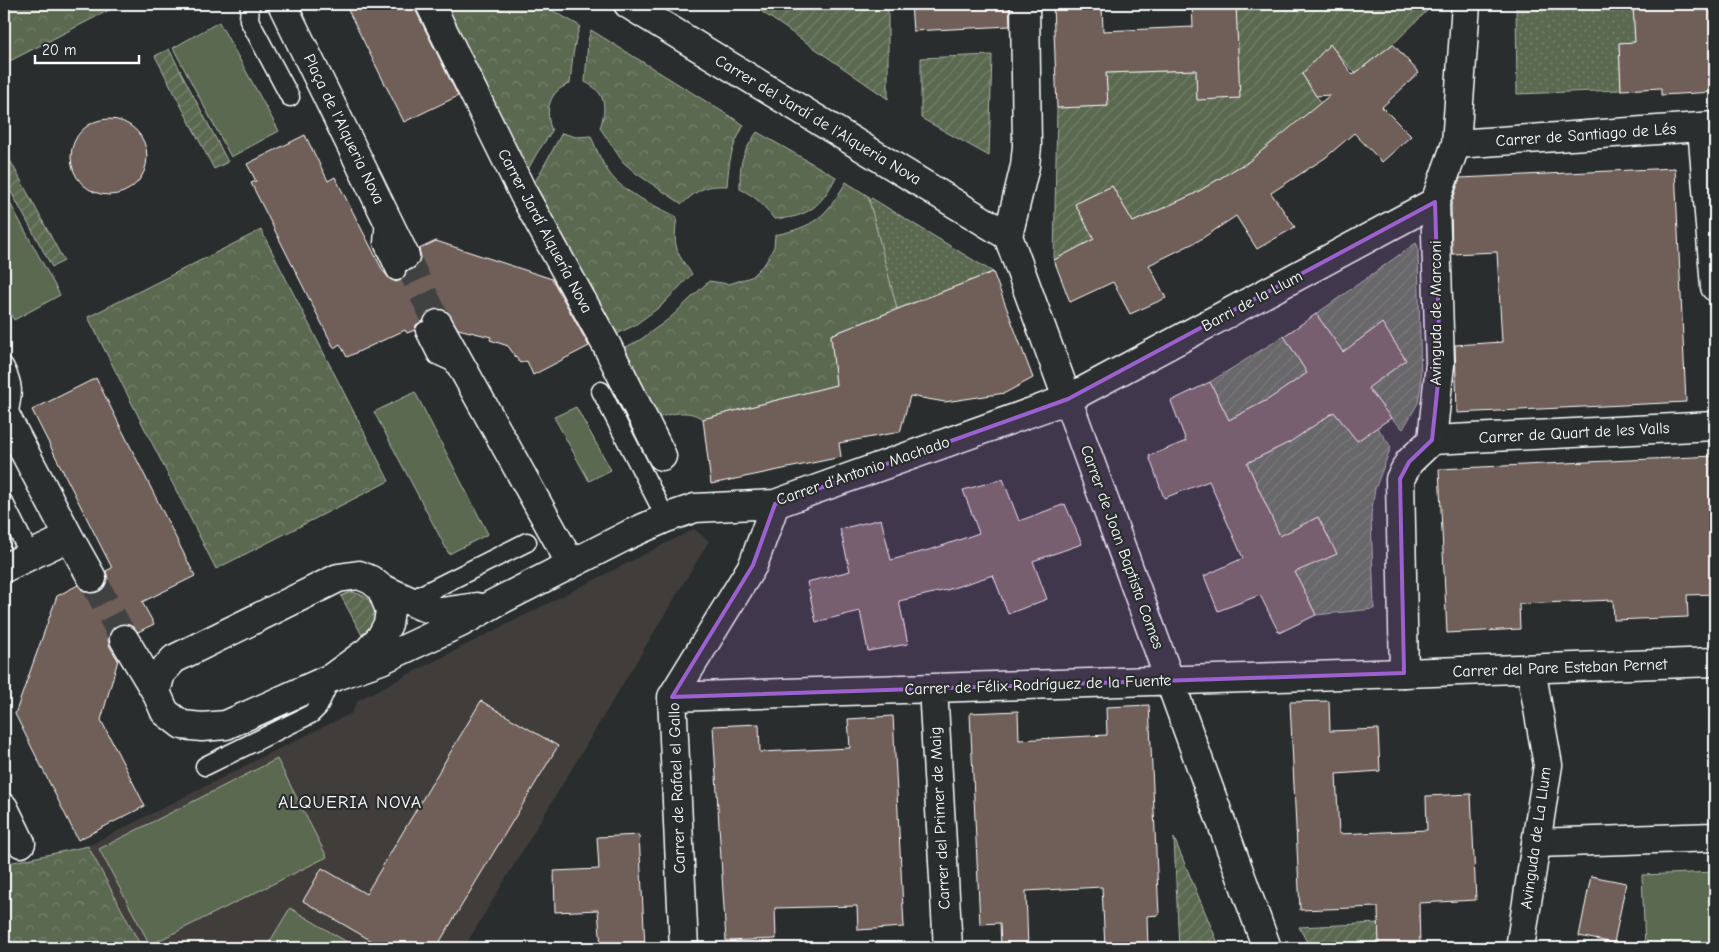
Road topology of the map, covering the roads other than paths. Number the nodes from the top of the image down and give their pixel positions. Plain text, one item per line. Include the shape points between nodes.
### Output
1 (250, 4) edge
2 (282, 4) edge
3 (430, 4) edge
4 (628, 4) edge
5 (1025, 4) edge
6 (1466, 4) edge
7 (290, 97) dead end
8 (1709, 126) edge
9 (1456, 144) junction
10 (1435, 202) junction
11 (1008, 236) junction
12 (401, 263) tunnel mouth
13 (1715, 287) edge
14 (431, 327) tunnel mouth
15 (4, 366) edge
16 (601, 391) dead end
17 (1068, 399) junction
18 (5, 419) edge
19 (1715, 426) edge
20 (1432, 440) junction
21 (662, 456) dead end
22 (4, 504) edge
23 (775, 504) junction
24 (666, 518) junction
25 (69, 537) junction
26 (23, 541) dead end
27 (527, 542) dead end
28 (571, 564) junction
29 (4, 568) edge
30 (92, 578) tunnel mouth
31 (381, 588) junction
32 (409, 601) junction
33 (493, 604) junction
34 (124, 639) tunnel mouth
35 (1715, 662) edge
36 (1531, 669) junction
37 (1404, 674) junction
38 (331, 678) junction
39 (1170, 681) junction
40 (933, 688) junction
41 (156, 692) junction
42 (672, 698) junction
43 (205, 766) dead end
44 (4, 808) edge
45 (1715, 837) edge
46 (1536, 843) junction
47 (21, 844) dead end
48 (684, 948) edge
49 (948, 948) edge
50 (1267, 948) edge
51 (1520, 948) edge

1 - 7 lane via 250,20
2 - 12 street, Plaça de l'Alqueria Nova via 386,215
3 - 21 street, Carrer Jardí Alquería Nova via 524,195 607,346
4 - 11 street, Carrer del Jardí de l'Alqueria Nova
5 - 11 street via 1027,146
6 - 9 street, Avinguda de Marconi
8 - 9 street, Carrer de Santiago de Lés
8 - 13 street
9 - 10 street, Avinguda de Marconi
10 - 17 street, Barri de la Llum
10 - 20 street, Avinguda de Marconi via 1440,364
11 - 17 street, Carrer de Joan Baptista Comes
14 - 28 street via 462,366
15 - 18 lane via 12,389
16 - 24 lane
17 - 23 street, Carrer d'Antonio Machado
17 - 39 street, Carrer de Joan Baptista Comes
18 - 25 street
19 - 20 street, Carrer de Quart de les Valls
20 - 37 street via 1409,462 1400,479
22 - 26 lane
23 - 24 street, Carrer d'Antonio Machado via 695,508
23 - 42 street, Carrer de Rafael el Gallo via 753,565
24 - 28 street, Carrer d'Antonio Machado
25 - 29 street
25 - 30 street
27 - 32 lane
28 - 33 street, Carrer d'Antonio Machado
31 - 32 street, Carrer d'Antonio Machado
31 - 38 street, Carrer d'Antonio Machado via 390,610 382,637
31 - 41 street, Carrer d'Antonio Machado via 359,575 338,578 174,659 161,673
32 - 33 street, Carrer d'Antonio Machado via 441,612
33 - 38 street, Carrer d'Antonio Machado via 381,660
34 - 41 street
35 - 36 street, Carrer del Pare Esteban Pernet
36 - 37 street, Carrer del Pare Esteban Pernet
36 - 46 street, Avinguda de La Llum via 1548,766
37 - 39 street, Carrer de Félix Rodríguez de la Fuente
38 - 41 street, Carrer d'Antonio Machado via 226,724 202,727 182,725 166,712
38 - 43 lane via 318,707 311,714
39 - 40 street, Carrer de Félix Rodríguez de la Fuente
39 - 50 street, Carrer de Joan Baptista Comes
40 - 42 street, Carrer de Félix Rodríguez de la Fuente
40 - 49 street, Carrer del Primer de Maig
42 - 48 street, Carrer de Rafael el Gallo
44 - 47 street
45 - 46 street
46 - 51 street, Avinguda de La Llum

